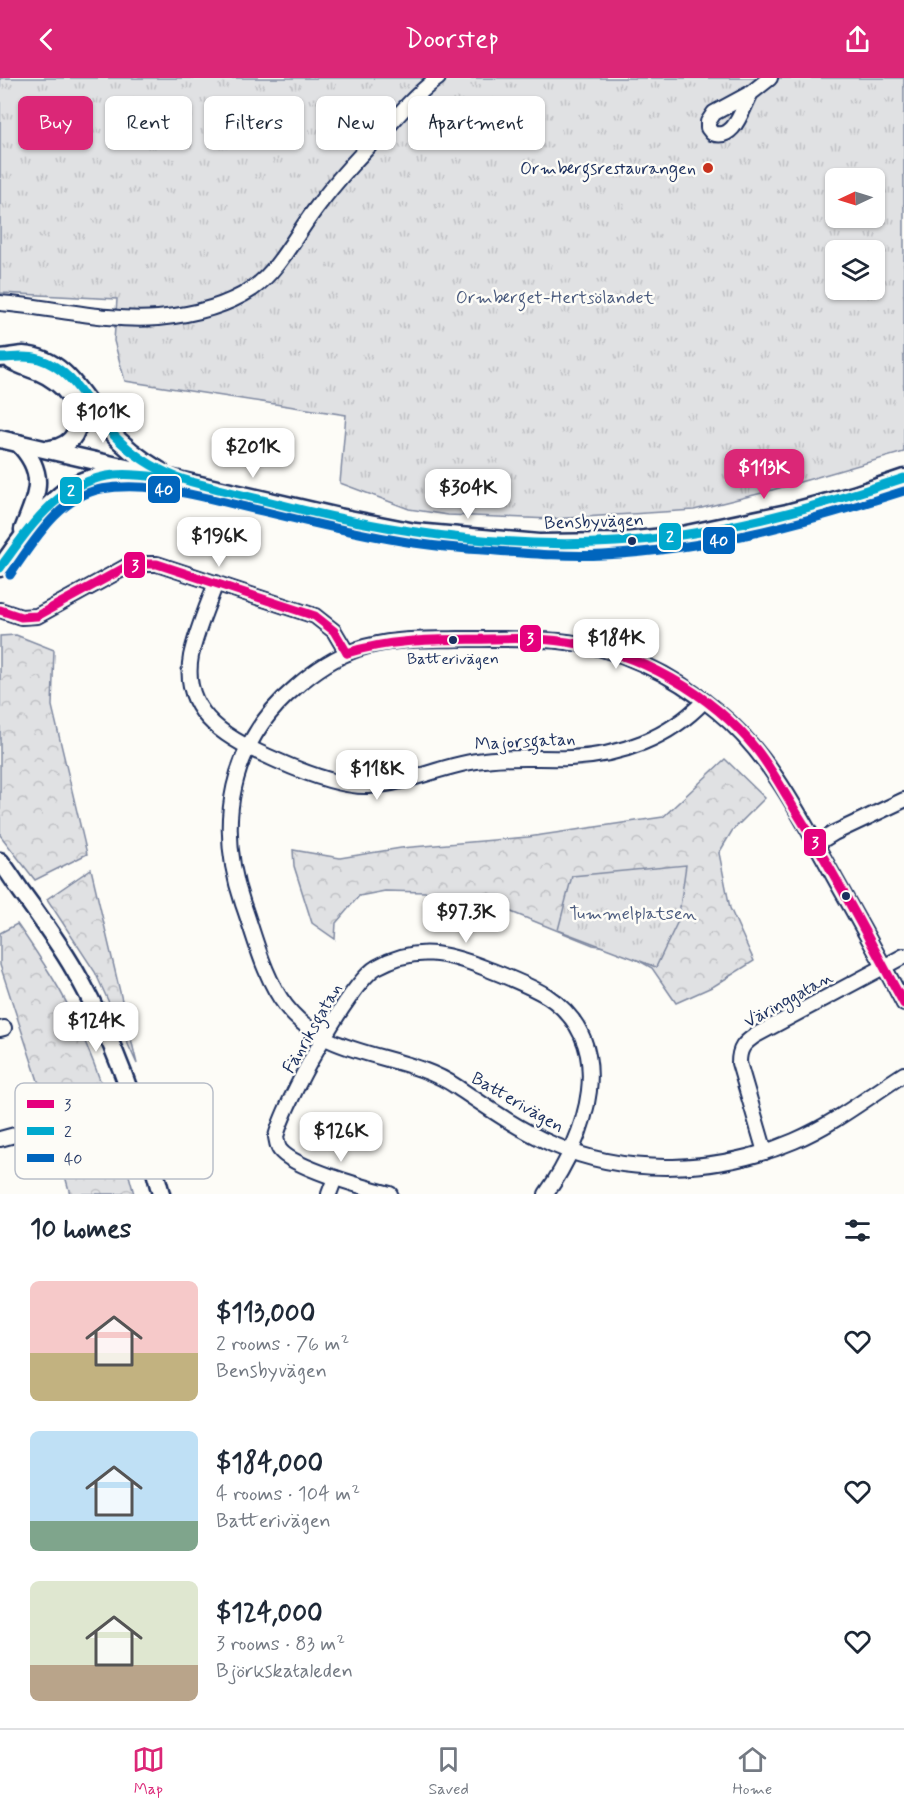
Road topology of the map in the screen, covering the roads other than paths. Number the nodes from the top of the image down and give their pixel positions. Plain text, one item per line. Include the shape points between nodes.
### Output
1 (438, 78) edge
2 (770, 78) edge
3 (750, 93) dead end
4 (0, 303) edge
5 (3, 358) edge
6 (0, 439) edge
7 (18, 443) junction
8 (47, 449) junction
9 (904, 478) edge
10 (180, 480) junction
11 (18, 543) junction
12 (0, 567) edge
13 (216, 583) junction
14 (0, 610) edge
15 (347, 653) junction
16 (704, 700) junction
17 (248, 747) junction
18 (904, 800) edge
19 (816, 844) junction
20 (0, 861) edge
21 (0, 870) edge
22 (20, 889) junction
23 (904, 956) edge
24 (884, 966) junction
25 (904, 1004) edge
26 (324, 1038) junction
27 (904, 1074) edge
28 (126, 1083) edge
29 (15, 1135) edge
30 (0, 1139) edge
31 (572, 1151) junction
32 (765, 1152) junction
33 (335, 1178) junction
34 (156, 1179) edge
35 (160, 1194) edge
36 (329, 1194) edge
37 (390, 1194) edge
38 (546, 1194) edge

1 - 4 street via 338,180 268,274 236,298 182,315 131,319
2 - 3 street
5 - 8 main road via 51,378 73,402 78,423 75,434 66,444
5 - 10 main road via 28,356 63,371 123,443 157,469
6 - 7 main road, Bensbyvägen
7 - 8 main road, Bensbyvägen
7 - 11 main road via 35,465 37,486
8 - 10 main road, Bensbyvägen
9 - 10 main road, Bensbyvägen via 787,513 682,535 616,542 539,543 415,532
10 - 11 main road via 114,475 84,481 50,505
11 - 12 main road
13 - 14 street via 157,564 139,564 117,571 37,616 21,617
13 - 15 street via 315,616 334,632
13 - 17 street, Majorsgatan via 190,658 192,688 209,721
15 - 16 street, Batterivägen via 404,640 571,642 636,661
15 - 17 street, Batterivägen via 288,693
16 - 17 street, Majorsgatan via 662,733 621,750 588,757 469,761 376,785 338,781 291,767
16 - 19 street, Batterivägen via 757,750
17 - 26 street, Batterivägen via 238,769 230,809 233,871 279,995 286,1007
18 - 19 street
19 - 24 street, Batterivägen
20 - 22 main road
21 - 22 main road
22 - 28 main road via 76,972
23 - 24 street
24 - 25 street, Batterivägen
24 - 32 street, Väringgatan via 742,1046 739,1063
26 - 31 street, Batterivägen via 448,1081 530,1134
26 - 31 street, Fänriksgatan via 355,988 375,968 401,956 453,956 500,974 548,997 571,1018 584,1040 591,1072 586,1111
26 - 33 street, Fänriksgatan via 278,1130 277,1144 300,1163
27 - 32 street, Batterivägen via 835,1120
29 - 30 street
31 - 32 street, Batterivägen via 628,1164 668,1166 708,1164
31 - 38 street, Fänriksgatan
33 - 36 street
33 - 37 street
34 - 35 main road

